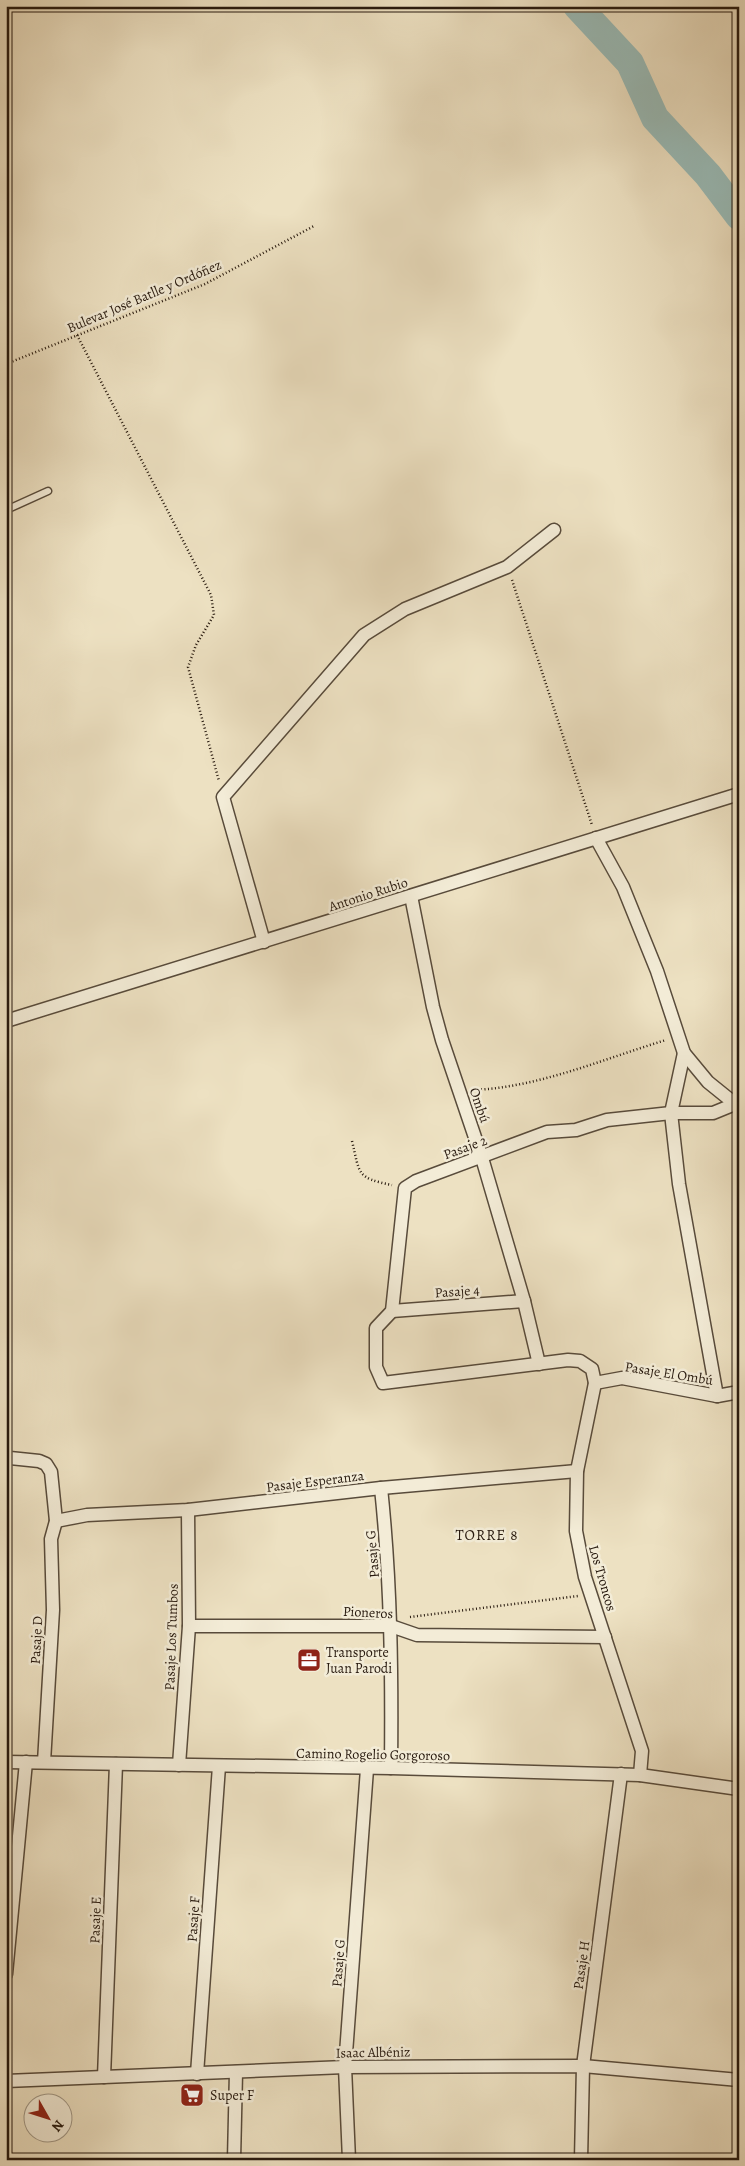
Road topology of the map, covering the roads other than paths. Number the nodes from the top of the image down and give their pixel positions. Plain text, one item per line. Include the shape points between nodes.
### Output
1 (48, 491) dead end
2 (6, 510) edge
3 (554, 530) dead end
4 (739, 794) edge
5 (596, 838) junction
6 (411, 896) junction
7 (264, 942) junction
8 (6, 1021) edge
9 (684, 1053) junction
10 (737, 1106) edge
11 (672, 1113) junction
12 (482, 1158) junction
13 (524, 1301) junction
14 (392, 1311) junction
15 (539, 1364) junction
16 (595, 1383) junction
17 (739, 1392) edge
18 (718, 1396) junction
19 (10, 1458) dead end
20 (577, 1471) junction
21 (381, 1488) junction
22 (188, 1510) junction
23 (56, 1521) junction
24 (189, 1626) junction
25 (391, 1626) junction
26 (605, 1637) junction
27 (6, 1762) edge
28 (26, 1762) junction
29 (44, 1762) junction
30 (116, 1764) junction
31 (179, 1765) junction
32 (220, 1766) junction
33 (391, 1768) junction
34 (367, 1769) junction
35 (622, 1774) junction
36 (640, 1775) junction
37 (739, 1789) edge
38 (6, 1974) edge
39 (345, 2066) junction
40 (583, 2066) junction
41 (236, 2072) junction
42 (197, 2074) junction
43 (104, 2077) junction
44 (739, 2080) edge
45 (6, 2081) edge
46 (234, 2160) edge
47 (349, 2160) edge
48 (581, 2160) edge

1 - 2 lane
3 - 7 street via 507,567 405,609 364,635 223,797
4 - 5 street, Antonio Rubio
5 - 6 street, Antonio Rubio
5 - 9 street via 623,887 657,971
6 - 7 street, Antonio Rubio
6 - 12 street, Ombú via 432,1007
7 - 8 street, Antonio Rubio
9 - 10 street via 708,1082
9 - 11 street
10 - 11 street, Pasaje 2 via 713,1113
11 - 12 street, Pasaje 2 via 607,1120 576,1130 547,1132
11 - 18 street via 680,1184
12 - 13 street, Ombú
12 - 14 street, Pasaje 2 via 416,1181 405,1188
13 - 14 street, Pasaje 4
13 - 15 street, Ombú
14 - 15 street via 376,1328 376,1367 382,1383
15 - 16 street via 580,1361 592,1369
16 - 18 street, Pasaje El Ombú via 622,1378
16 - 20 street, Los Troncos
17 - 18 street, Pasaje El Ombú
19 - 23 street, Pasaje D via 46,1464 51,1472
20 - 21 street, Pasaje Esperanza
20 - 26 street, Los Troncos via 576,1531
21 - 22 street, Pasaje Esperanza
21 - 25 street, Pasaje G via 389,1563
22 - 23 street, Pasaje Esperanza via 87,1515
22 - 24 street, Pasaje Los Tumbos
23 - 29 street, Pasaje D via 52,1539 53,1610
24 - 25 street, Pioneros
24 - 31 street, Pasaje Los Tumbos
25 - 26 street, Pioneros via 417,1635
25 - 33 street, Pasaje G
26 - 36 street, Los Troncos via 642,1751
27 - 28 street, Camino Rogelio Gorgoroso
28 - 29 street, Camino Rogelio Gorgoroso
28 - 38 street
29 - 30 street, Camino Rogelio Gorgoroso
30 - 31 street, Camino Rogelio Gorgoroso
30 - 43 street, Pasaje E
31 - 32 street, Camino Rogelio Gorgoroso
32 - 34 street, Camino Rogelio Gorgoroso
32 - 42 street, Pasaje F
33 - 34 street, Camino Rogelio Gorgoroso
33 - 35 street, Camino Rogelio Gorgoroso
34 - 39 street, Pasaje G
35 - 36 street, Camino Rogelio Gorgoroso
35 - 40 street, Pasaje H
36 - 37 street, Camino Rogelio Gorgoroso
39 - 40 street, Isaac Albéniz
39 - 41 street, Isaac Albéniz
39 - 47 street, Pasaje G
40 - 44 street, Isaac Albéniz
40 - 48 street, Pasaje H
41 - 42 street, Isaac Albéniz
41 - 46 street
42 - 43 street, Isaac Albéniz
43 - 45 street, Isaac Albéniz

